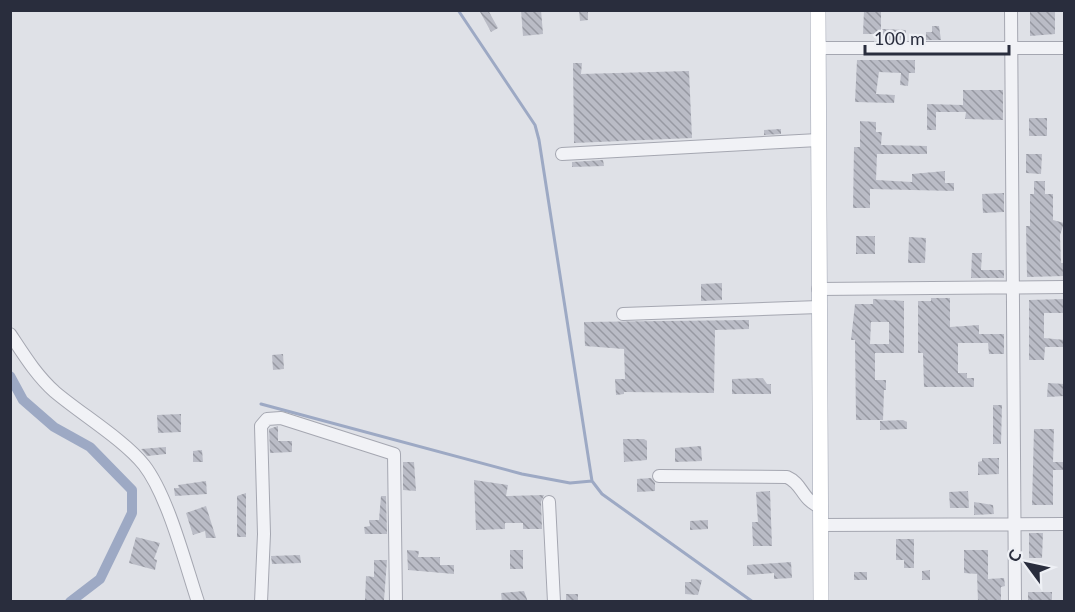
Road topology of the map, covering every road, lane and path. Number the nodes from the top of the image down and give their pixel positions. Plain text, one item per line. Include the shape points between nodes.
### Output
1 (818, 10) edge
2 (1011, 10) edge
3 (818, 48) junction
4 (1012, 48) junction
5 (1065, 48) edge
6 (818, 140) junction
7 (562, 154) dead end
8 (1013, 287) junction
9 (1065, 287) edge
10 (818, 289) junction
11 (819, 307) junction
12 (623, 314) dead end
13 (10, 334) edge
14 (659, 476) dead end
15 (549, 502) dead end
16 (820, 507) junction
17 (1065, 524) edge
18 (820, 525) junction
19 (1014, 525) junction
20 (198, 602) edge
21 (261, 602) edge
22 (396, 602) edge
23 (554, 602) edge
24 (821, 602) edge
25 (1015, 602) edge

1 - 3 main road
2 - 4 street
3 - 4 street
3 - 6 main road
4 - 5 street
4 - 8 street
6 - 7 street
6 - 10 main road
8 - 9 street
8 - 10 street
8 - 19 street
10 - 11 main road
11 - 12 street
11 - 16 main road
13 - 20 street via 33,370 53,390 146,467 163,500
14 - 16 street via 787,477 796,482 806,500
15 - 23 street
16 - 18 main road
17 - 19 street
18 - 19 street
18 - 24 main road
19 - 25 street
21 - 22 street via 261,426 267,419 281,418 394,454

